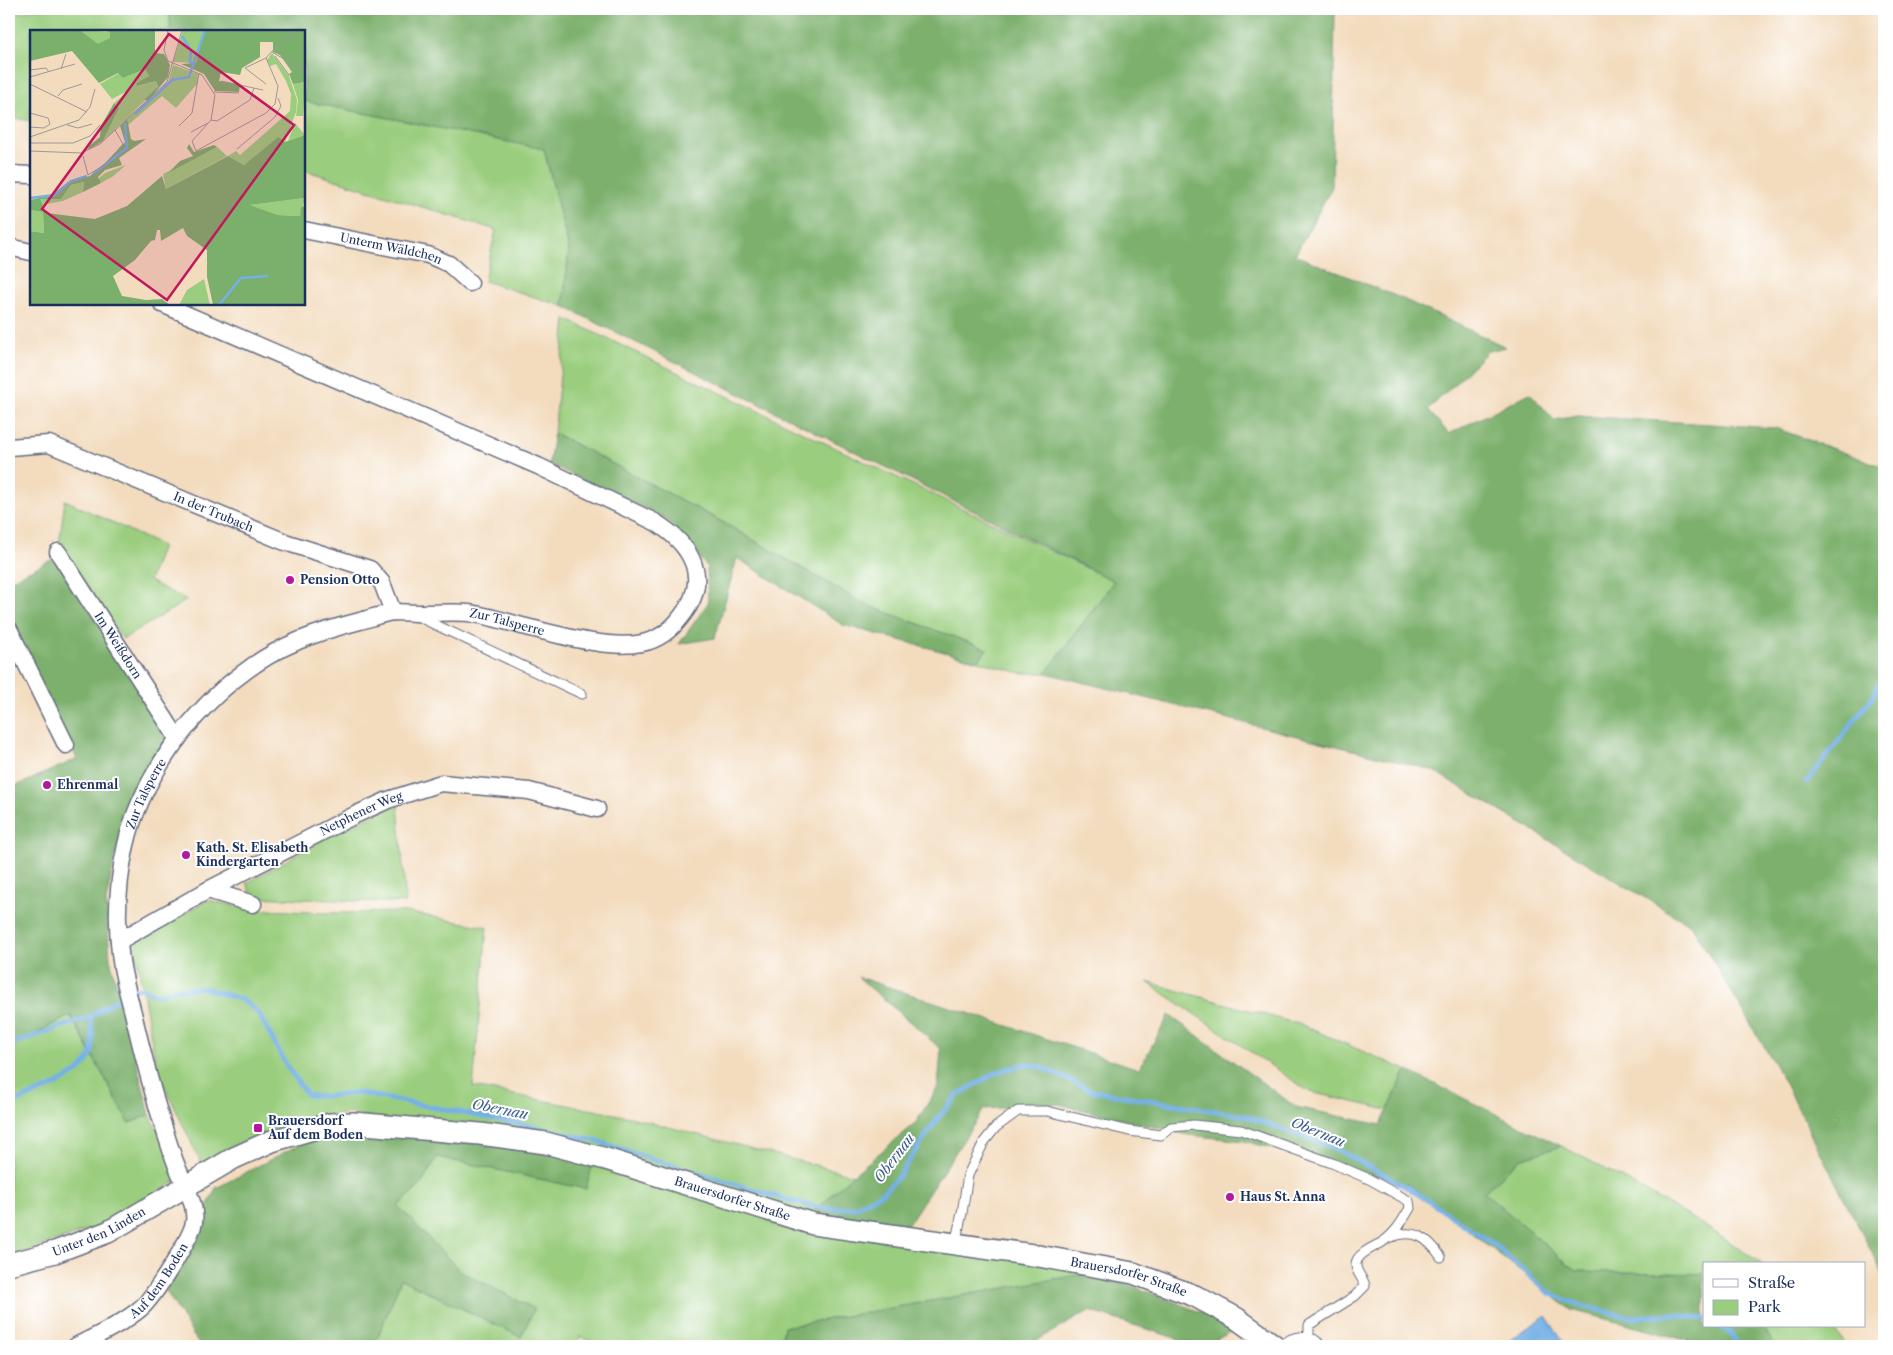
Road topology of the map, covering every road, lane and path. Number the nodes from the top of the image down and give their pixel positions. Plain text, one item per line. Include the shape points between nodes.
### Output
1 (9, 174) edge
2 (30, 175) edge
3 (305, 230) edge
4 (9, 247) edge
5 (30, 252) edge
6 (470, 283) dead end
7 (164, 305) edge
8 (9, 447) edge
9 (58, 552) dead end
10 (402, 613) junction
11 (9, 630) edge
12 (582, 694) dead end
13 (178, 739) junction
14 (66, 745) dead end
15 (598, 809) dead end
16 (208, 890) junction
17 (253, 904) dead end
18 (119, 941) junction
19 (185, 1187) junction
20 (1389, 1238) junction
21 (955, 1244) junction
22 (1441, 1257) dead end
23 (9, 1264) edge
24 (1309, 1337) junction
25 (76, 1346) edge
26 (1275, 1346) edge
27 (1280, 1346) edge
28 (1321, 1346) edge

1 - 2 street
3 - 6 street, Unterm Wäldchen via 428,256 448,264
4 - 5 street
7 - 10 street, Zur Talsperre via 538,466 655,522 680,540 697,574 694,599 685,612 674,626 643,643 621,645 580,640 471,613
8 - 10 street, In der Trubach via 49,444 285,542 370,569
9 - 13 street, Im Weißdorn
10 - 12 lane
10 - 13 street, Zur Talsperre via 327,630 283,646 243,672 220,692
11 - 14 street
13 - 18 street, Zur Talsperre via 136,811 126,843 118,912
15 - 16 street, Netphener Weg via 529,791 441,783 388,800
16 - 17 street
16 - 18 street, Netphener Weg
18 - 19 street, Zur Talsperre via 124,980 145,1066
19 - 21 street, Brauersdorfer Straße via 234,1158 272,1141 330,1124 353,1123 480,1134 546,1144 606,1159 813,1224
19 - 23 street, Unter den Linden via 108,1232 56,1252
19 - 25 street, Auf dem Boden via 192,1203 194,1220 180,1253 142,1307
20 - 21 lane via 1410,1208 1408,1201 1369,1179 1269,1139 1240,1130 1194,1125 1171,1127 1162,1135 1047,1111 1018,1111 996,1127 984,1142 968,1175
20 - 22 lane via 1405,1233 1417,1235 1433,1245
20 - 24 lane via 1362,1255 1355,1264 1365,1283 1363,1289 1309,1325
21 - 26 street, Brauersdorfer Straße via 1133,1274 1195,1296 1236,1318
24 - 27 lane via 1291,1339
24 - 28 lane

